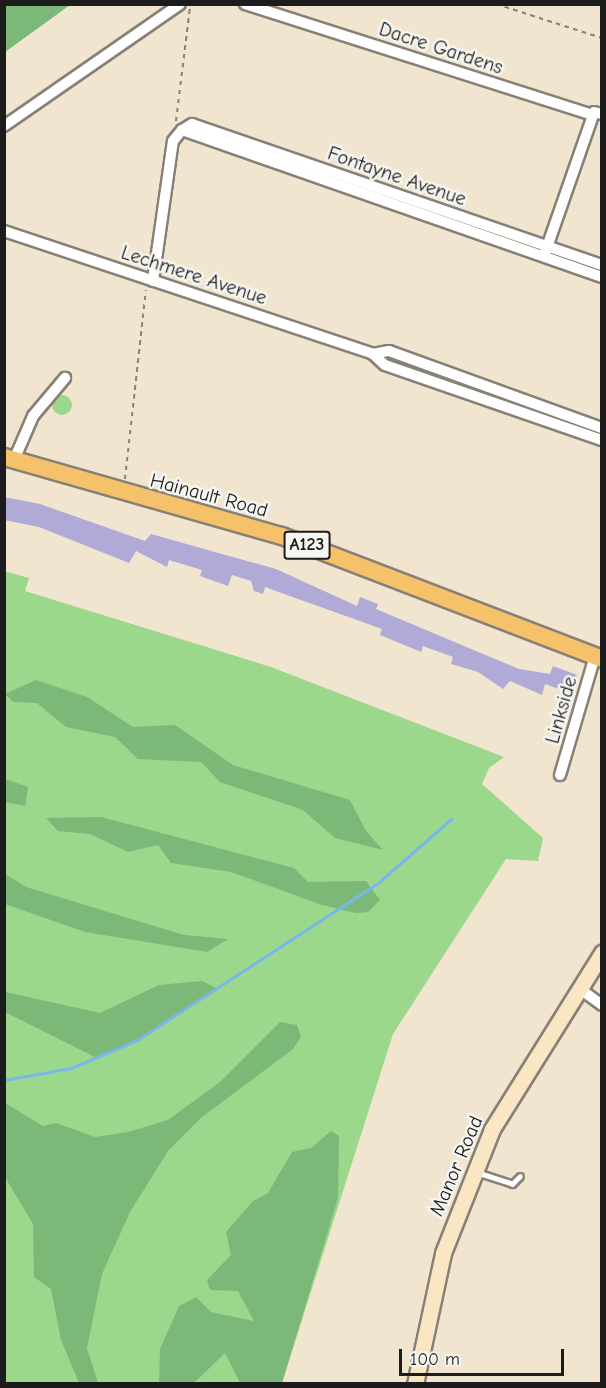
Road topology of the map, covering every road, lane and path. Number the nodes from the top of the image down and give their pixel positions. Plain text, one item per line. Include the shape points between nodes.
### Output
1 (180, 4) edge
2 (191, 4) edge
3 (245, 4) edge
4 (496, 4) edge
5 (602, 38) edge
6 (596, 114) edge
7 (4, 126) edge
8 (185, 130) junction
9 (4, 231) edge
10 (546, 251) junction
11 (602, 265) edge
12 (602, 277) edge
13 (150, 280) junction
14 (373, 354) junction
15 (65, 378) dead end
16 (498, 390) junction
17 (495, 402) junction
18 (602, 428) edge
19 (602, 440) edge
20 (9, 459) edge
21 (122, 494) junction
22 (598, 657) edge
23 (560, 775) dead end
24 (602, 952) edge
25 (580, 988) junction
26 (602, 1005) edge
27 (474, 1172) junction
28 (520, 1176) dead end
29 (415, 1383) edge

1 - 7 street
2 - 8 path
3 - 6 street, Dacre Gardens
4 - 5 path
6 - 10 street
8 - 10 street, Fontayne Avenue
8 - 13 street
9 - 13 street, Lechmere Avenue
10 - 11 street, Fontayne Avenue
10 - 12 street, Fontayne Avenue
13 - 14 street, Lechmere Avenue
13 - 21 path
14 - 16 street, Lechmere Avenue via 389,351
14 - 17 street, Lechmere Avenue via 386,364
15 - 20 street via 33,416
16 - 17 street
16 - 18 street, Lechmere Avenue
17 - 19 street, Lechmere Avenue
20 - 21 main road, Hainault Road / A123
21 - 22 main road, Hainault Road / A123 via 282,536
22 - 23 street, Linkside
24 - 25 main road, Manor Road
25 - 26 street
25 - 27 main road, Manor Road via 492,1129
27 - 28 lane via 512,1184
27 - 29 main road, Manor Road via 442,1253

